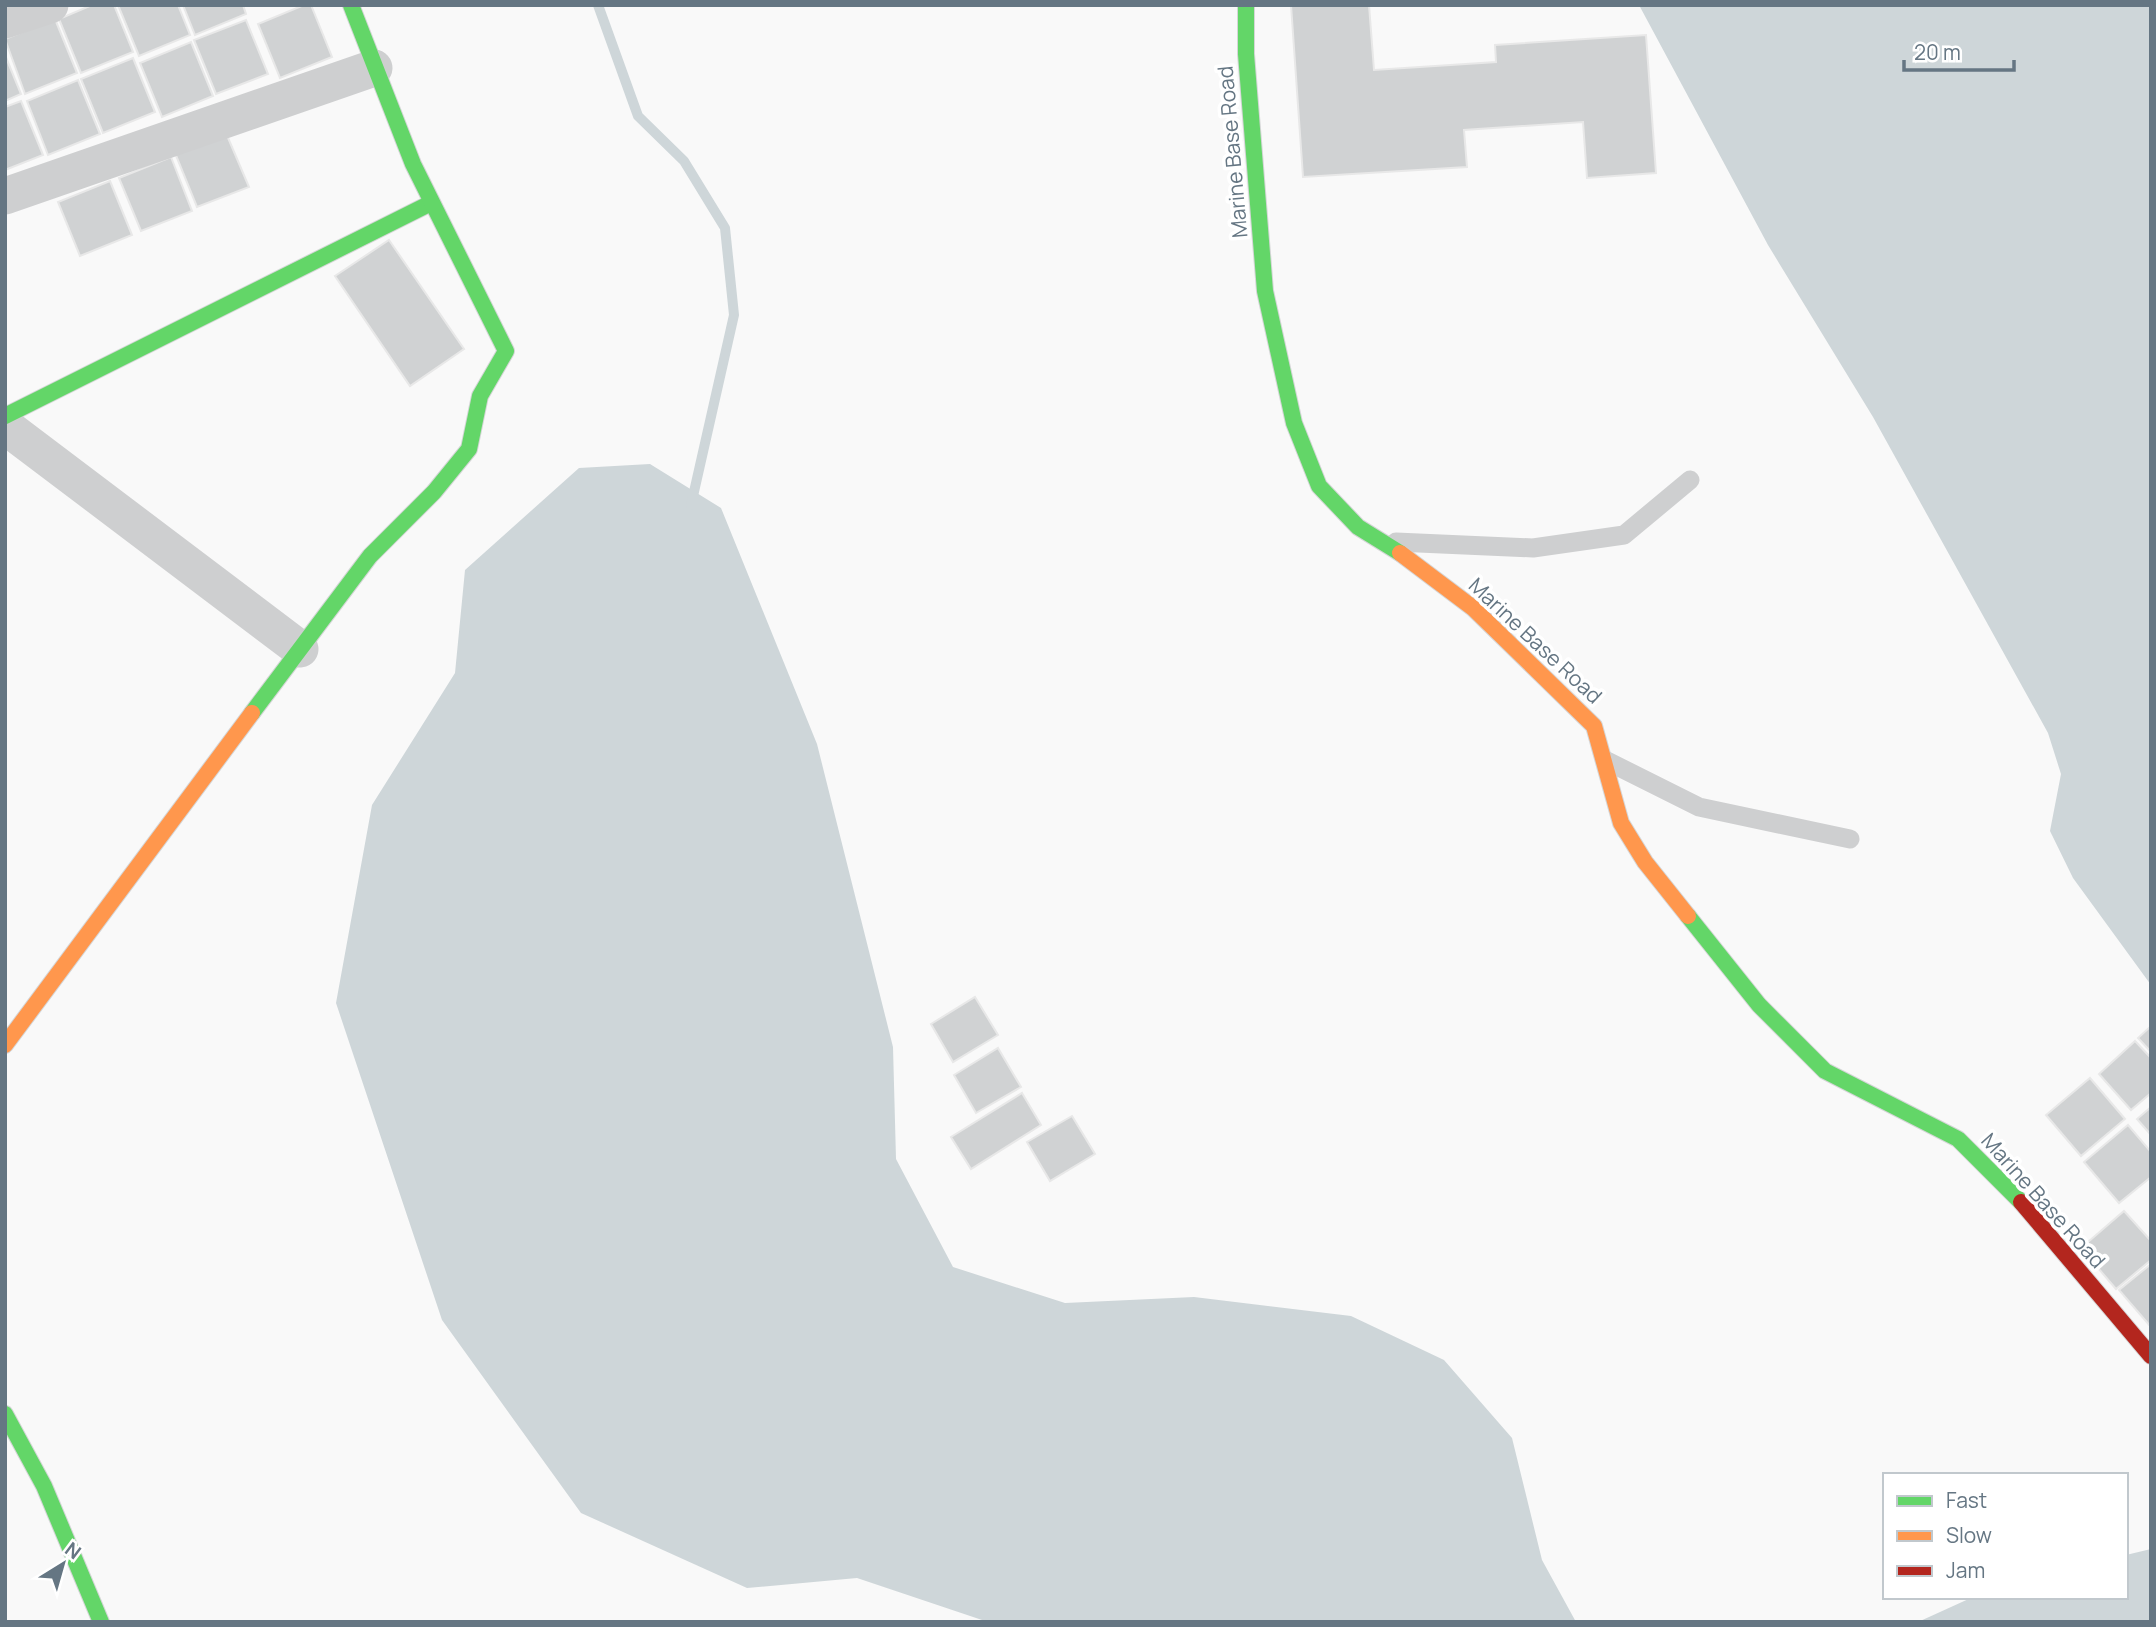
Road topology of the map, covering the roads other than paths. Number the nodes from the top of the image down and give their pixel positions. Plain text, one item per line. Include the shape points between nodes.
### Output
1 (50, 5) edge
2 (351, 5) edge
3 (1246, 5) edge
4 (5, 20) edge
5 (374, 68) junction
6 (5, 196) edge
7 (431, 203) junction
8 (5, 416) edge
9 (5, 426) edge
10 (1690, 480) dead end
11 (1381, 541) junction
12 (300, 649) junction
13 (1604, 760) junction
14 (1850, 839) dead end
15 (5, 1045) edge
16 (2151, 1356) edge
17 (5, 1415) edge
18 (101, 1622) edge

1 - 4 street
2 - 5 street
3 - 11 street, Marine Base Road via 1265,291 1294,423 1319,486 1358,527
5 - 6 street
5 - 7 street
7 - 8 street
7 - 12 street via 506,351 480,396 469,449 434,492 370,556
9 - 12 street
10 - 11 lane via 1624,535 1533,548
11 - 13 street, Marine Base Road via 1473,608 1594,726
12 - 15 street
13 - 14 lane via 1699,807
13 - 16 street, Marine Base Road via 1620,823 1645,862 1759,1005 1825,1071 1958,1139 2015,1195
17 - 18 street via 44,1486

